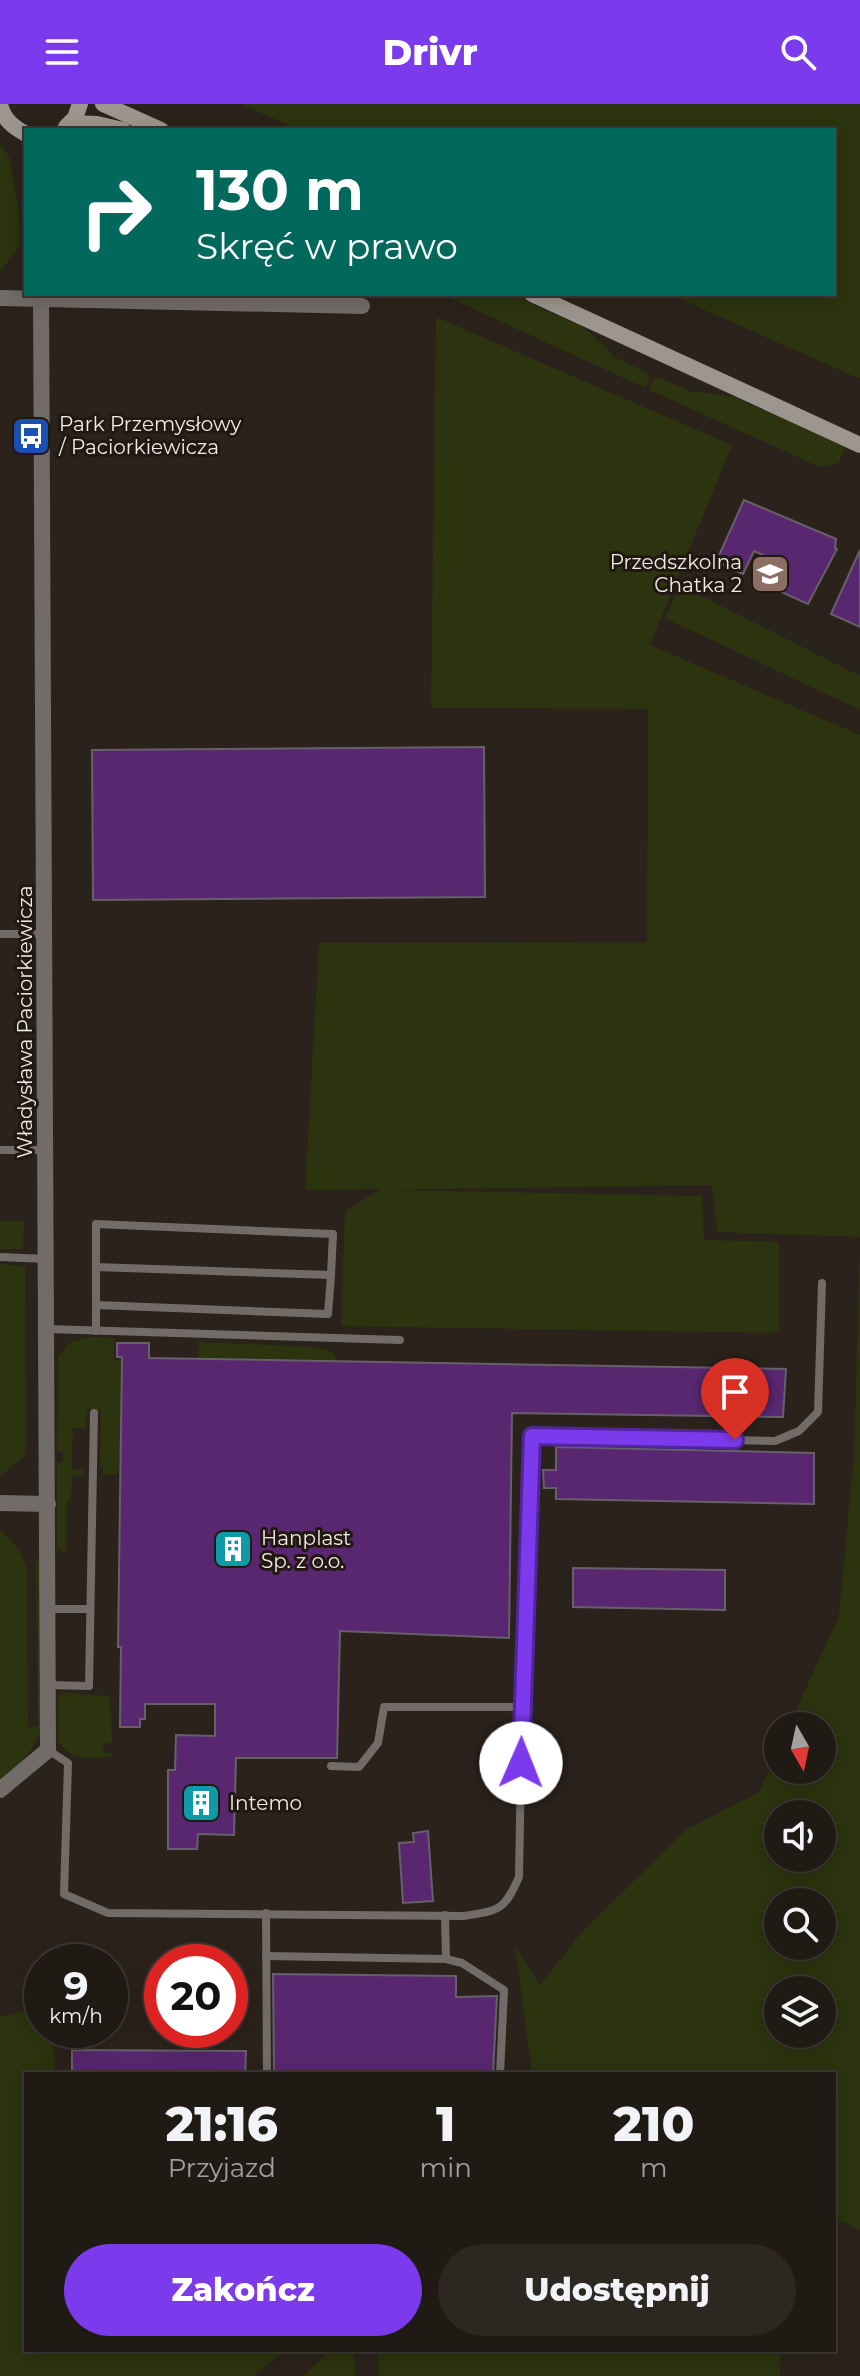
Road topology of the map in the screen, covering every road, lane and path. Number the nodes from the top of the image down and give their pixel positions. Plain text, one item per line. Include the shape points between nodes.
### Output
1 (0, 104) edge
2 (80, 104) edge
3 (103, 104) edge
4 (66, 126) edge
5 (114, 128) edge
6 (157, 128) edge
7 (24, 133) edge
8 (536, 296) edge
9 (41, 297) edge
10 (0, 298) edge
11 (362, 306) dead end
12 (860, 445) edge
13 (0, 934) edge
14 (44, 934) junction
15 (0, 1150) edge
16 (46, 1150) junction
17 (0, 1257) edge
18 (47, 1259) junction
19 (96, 1267) junction
20 (331, 1275) junction
21 (822, 1283) dead end
22 (96, 1305) junction
23 (47, 1329) junction
24 (96, 1331) junction
25 (400, 1340) dead end
26 (94, 1413) dead end
27 (0, 1503) edge
28 (48, 1504) junction
29 (48, 1609) junction
30 (90, 1609) junction
31 (48, 1685) junction
32 (522, 1707) junction
33 (48, 1750) junction
34 (331, 1766) dead end
35 (0, 1790) edge
36 (266, 1913) junction
37 (445, 1915) junction
38 (266, 1956) junction
39 (446, 1959) junction
40 (267, 2072) edge
41 (500, 2072) edge

1 - 7 street via 7,120
2 - 4 street
3 - 6 street
4 - 5 street
8 - 12 street
9 - 10 street
9 - 11 street
9 - 14 street, Władysława Paciorkiewicza
13 - 14 lane
14 - 16 street, Władysława Paciorkiewicza
15 - 16 lane
16 - 18 street, Władysława Paciorkiewicza
17 - 18 lane
18 - 23 street, Władysława Paciorkiewicza
19 - 20 lane
19 - 20 lane via 96,1224 333,1234
19 - 22 lane
20 - 22 lane via 328,1314
21 - 32 lane via 818,1412 799,1431 775,1441 532,1436
22 - 24 lane
23 - 24 lane
23 - 28 street, Władysława Paciorkiewicza
24 - 25 lane
26 - 30 lane
27 - 28 street
28 - 29 street, Władysława Paciorkiewicza
29 - 30 lane
29 - 31 street, Władysława Paciorkiewicza
30 - 31 lane via 89,1686
31 - 33 street, Władysława Paciorkiewicza
32 - 34 lane via 384,1707 378,1743 359,1767
32 - 37 lane via 519,1877 508,1901 491,1911
33 - 35 street
33 - 36 lane via 68,1763 64,1894 108,1913
36 - 37 lane
36 - 38 lane
37 - 39 lane
38 - 39 lane
38 - 40 lane
39 - 41 lane via 462,1963 504,1990

